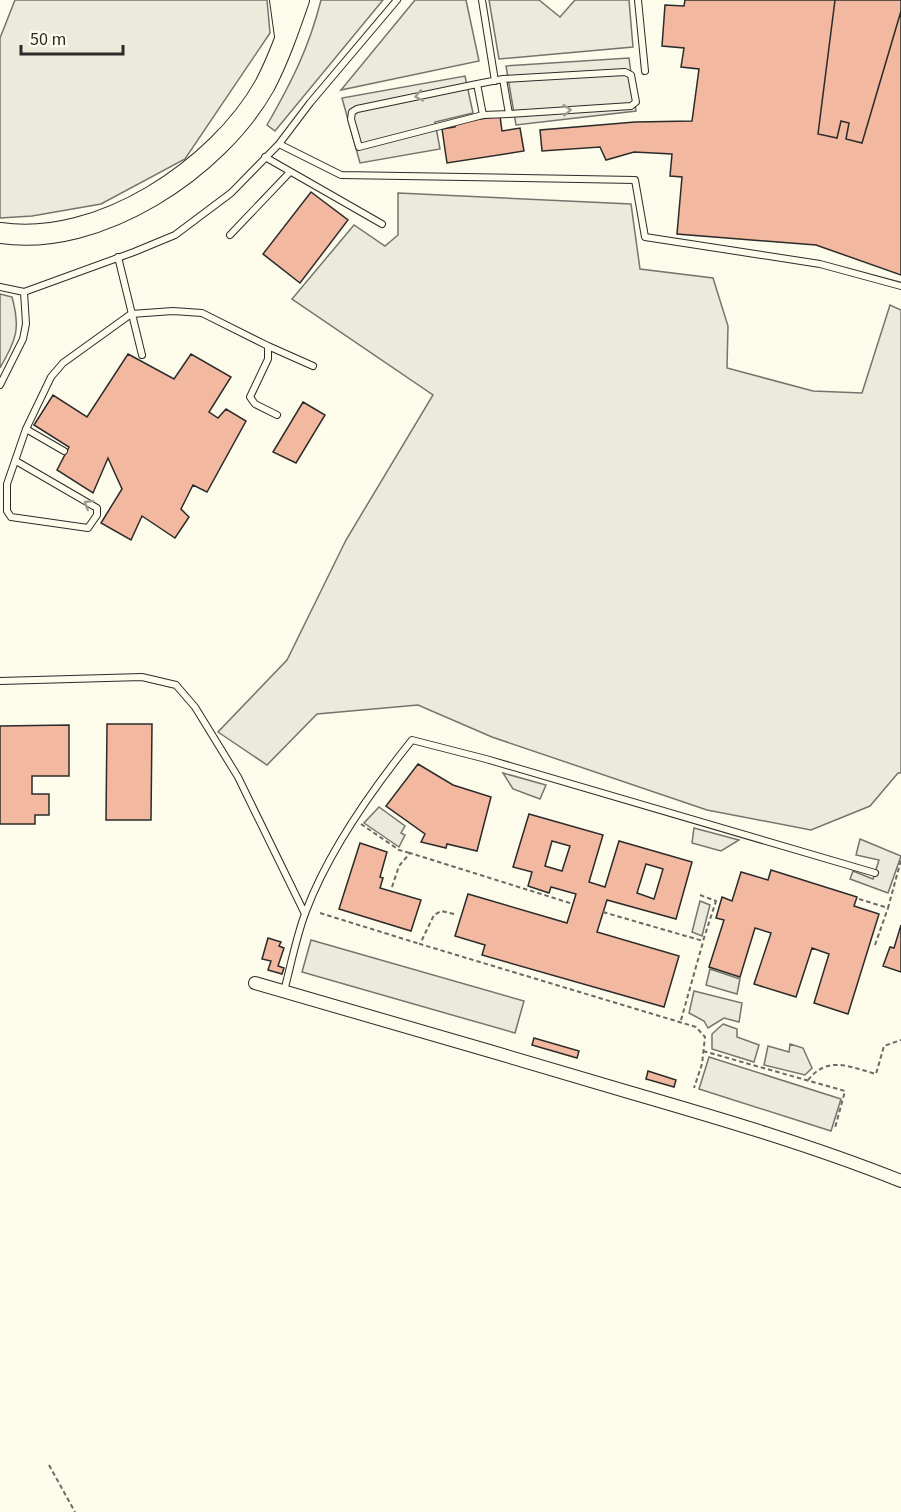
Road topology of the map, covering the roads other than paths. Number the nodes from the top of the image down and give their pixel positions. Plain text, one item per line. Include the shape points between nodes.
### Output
1 (280, 0) edge
2 (299, 0) edge
3 (397, 0) edge
4 (482, 0) edge
5 (638, 0) edge
6 (285, 40) junction
7 (645, 71) dead end
8 (503, 79) junction
9 (495, 81) junction
10 (477, 84) junction
11 (509, 114) junction
12 (483, 115) junction
13 (279, 144) junction
14 (265, 157) junction
15 (290, 172) junction
16 (382, 224) dead end
17 (0, 233) edge
18 (230, 235) dead end
19 (20, 236) junction
20 (0, 245) edge
21 (118, 257) junction
22 (0, 286) edge
23 (901, 286) edge
24 (24, 292) junction
25 (131, 314) junction
26 (267, 346) junction
27 (142, 355) dead end
28 (313, 366) dead end
29 (0, 385) edge
30 (278, 415) dead end
31 (26, 429) junction
32 (64, 451) dead end
33 (16, 461) junction
34 (0, 681) edge
35 (875, 873) dead end
36 (305, 914) junction
37 (255, 983) dead end
38 (284, 992) junction
39 (901, 1181) edge

1 - 6 main road
2 - 6 main road
3 - 13 lane
4 - 9 lane
5 - 7 lane
6 - 19 main road via 264,86 237,125 188,173 147,199 87,225
8 - 9 lane
8 - 11 lane
11 -> 8 lane via 632,106 636,102 635,88 631,75 625,72
9 - 10 lane
10 - 12 lane
10 -> 12 lane via 357,109 351,119 359,147
11 - 12 lane
13 - 14 lane
13 - 23 lane via 341,175 634,180 645,237 820,264
14 - 15 lane
14 - 21 lane via 231,193 175,235
15 - 16 lane
15 - 18 lane
17 - 19 main road
19 - 20 main road
21 - 24 lane
21 - 25 lane
22 - 24 lane
24 - 29 lane via 23,339
25 - 26 lane via 202,313
25 - 27 lane
25 - 31 lane via 63,363 51,377
26 - 28 lane
26 - 30 lane via 268,359 250,397 255,404
31 - 32 lane
31 - 33 lane
33 -> 33 lane via 7,484 7,511 11,517 88,528 97,508
34 - 36 lane via 141,677 176,685 195,707 238,777
35 - 36 lane via 412,740 376,784 320,878
36 - 38 lane
37 - 38 street
38 - 39 street via 741,1125

